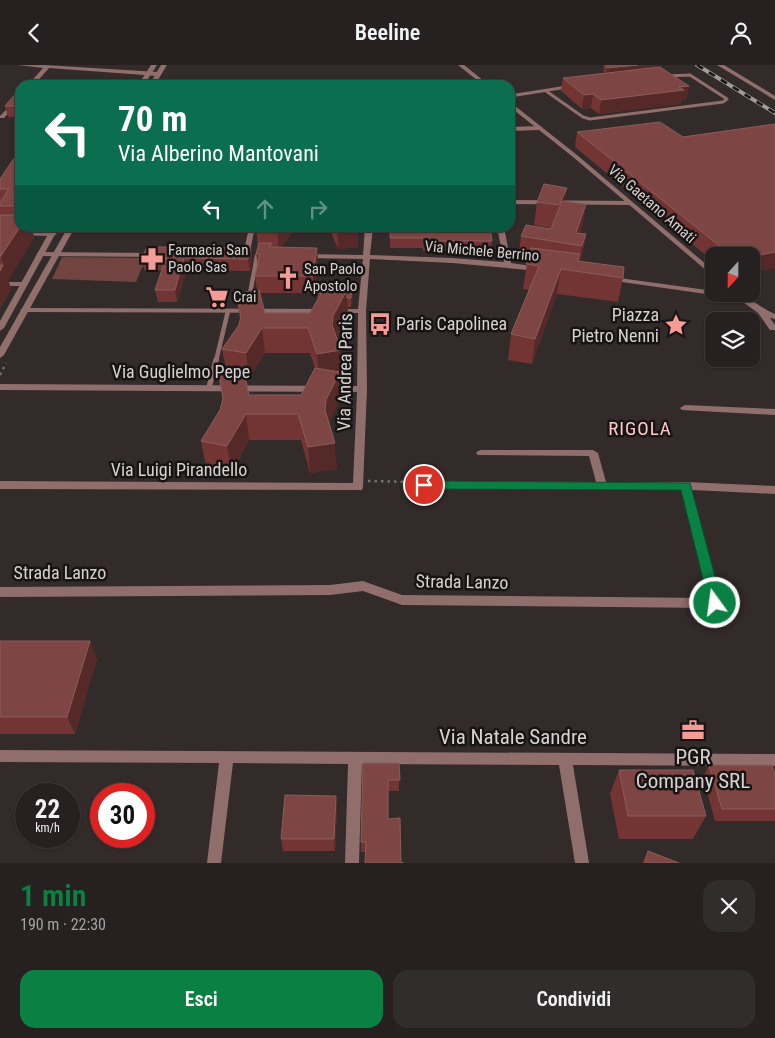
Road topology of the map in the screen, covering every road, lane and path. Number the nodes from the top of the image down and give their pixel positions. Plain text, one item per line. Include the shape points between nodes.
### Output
1 (21, 65) edge
2 (154, 65) edge
3 (164, 65) edge
4 (462, 65) edge
5 (720, 65) edge
6 (47, 67) junction
7 (148, 74) junction
8 (158, 74) junction
9 (657, 76) edge
10 (35, 80) edge
11 (144, 80) edge
12 (155, 80) edge
13 (480, 80) edge
14 (569, 87) edge
15 (546, 91) junction
16 (515, 95) edge
17 (775, 98) edge
18 (15, 103) edge
19 (515, 108) edge
20 (2, 117) dead end
21 (540, 128) junction
22 (515, 129) edge
23 (515, 202) edge
24 (629, 203) junction
25 (27, 232) edge
26 (53, 232) edge
27 (69, 232) edge
28 (251, 232) edge
29 (368, 232) edge
30 (501, 232) edge
31 (0, 233) edge
32 (41, 254) junction
33 (58, 254) junction
34 (160, 255) edge
35 (236, 256) edge
36 (246, 256) junction
37 (257, 256) junction
38 (266, 256) edge
39 (295, 256) edge
40 (365, 257) junction
41 (508, 265) junction
42 (705, 267) edge
43 (545, 270) edge
44 (602, 277) edge
45 (24, 283) junction
46 (0, 284) edge
47 (705, 292) edge
48 (749, 303) edge
49 (24, 310) junction
50 (228, 311) junction
51 (246, 311) junction
52 (362, 311) junction
53 (762, 312) junction
54 (775, 317) edge
55 (774, 327) edge
56 (0, 328) edge
57 (775, 337) edge
58 (0, 355) edge
59 (0, 387) edge
60 (209, 388) junction
61 (362, 389) junction
62 (685, 408) dead end
63 (775, 412) edge
64 (482, 453) dead end
65 (358, 484) junction
66 (0, 485) edge
67 (424, 485) joint
68 (602, 486) junction
69 (686, 486) junction
70 (775, 490) edge
71 (0, 591) edge
72 (0, 756) edge
73 (227, 757) junction
74 (355, 758) junction
75 (565, 759) junction
76 (775, 760) edge
77 (214, 863) edge
78 (352, 863) edge
79 (582, 863) edge

1 - 6 street
2 - 7 street
3 - 8 street
4 - 13 street
5 - 17 street
6 - 7 street
6 - 10 street
7 - 8 street
7 - 11 street
8 - 12 street
9 - 15 lane via 690,75 727,99 590,119
14 - 15 lane
15 - 16 lane
18 - 20 street
19 - 21 street, Via Gaetano Amati
21 - 22 street
21 - 24 street, Via Gaetano Amati
23 - 24 street
24 - 42 street, Via Gaetano Amati
25 - 31 street
26 - 32 street
27 - 33 street
28 - 36 street
29 - 40 street, Via Andrea Paris
30 - 41 street
32 - 33 street
32 - 45 street
33 - 34 street
33 - 49 street
35 - 36 street
36 - 37 street
37 - 38 street
37 - 51 lane
39 - 40 street, Via Michele Berrino
40 - 41 street, Via Michele Berrino
40 - 52 street, Via Andrea Paris
41 - 43 street, Via Michele Berrino
44 - 47 street
45 - 46 street
45 - 56 street
48 - 53 street
49 - 50 street
49 - 58 street
50 - 51 street
50 - 60 lane
51 - 52 street
52 - 61 street, Via Andrea Paris
53 - 54 street
53 - 55 street
55 - 57 street via 771,332
59 - 60 street, Via Guglielmo Pepe
60 - 61 street, Via Guglielmo Pepe
61 - 65 street, Via Andrea Paris
62 - 63 street
64 - 68 street via 593,453
65 - 66 street, Via Luigi Pirandello
65 - 67 path via 416,482
67 - 68 street
68 - 69 street
69 - 70 street
69 - 71 street, Strada Lanzo via 715,603 402,600 363,586 330,590
72 - 73 street
73 - 74 street
73 - 77 street
74 - 75 street, Via Natale Sandre
74 - 78 street
75 - 76 street, Via Natale Sandre
75 - 79 street

